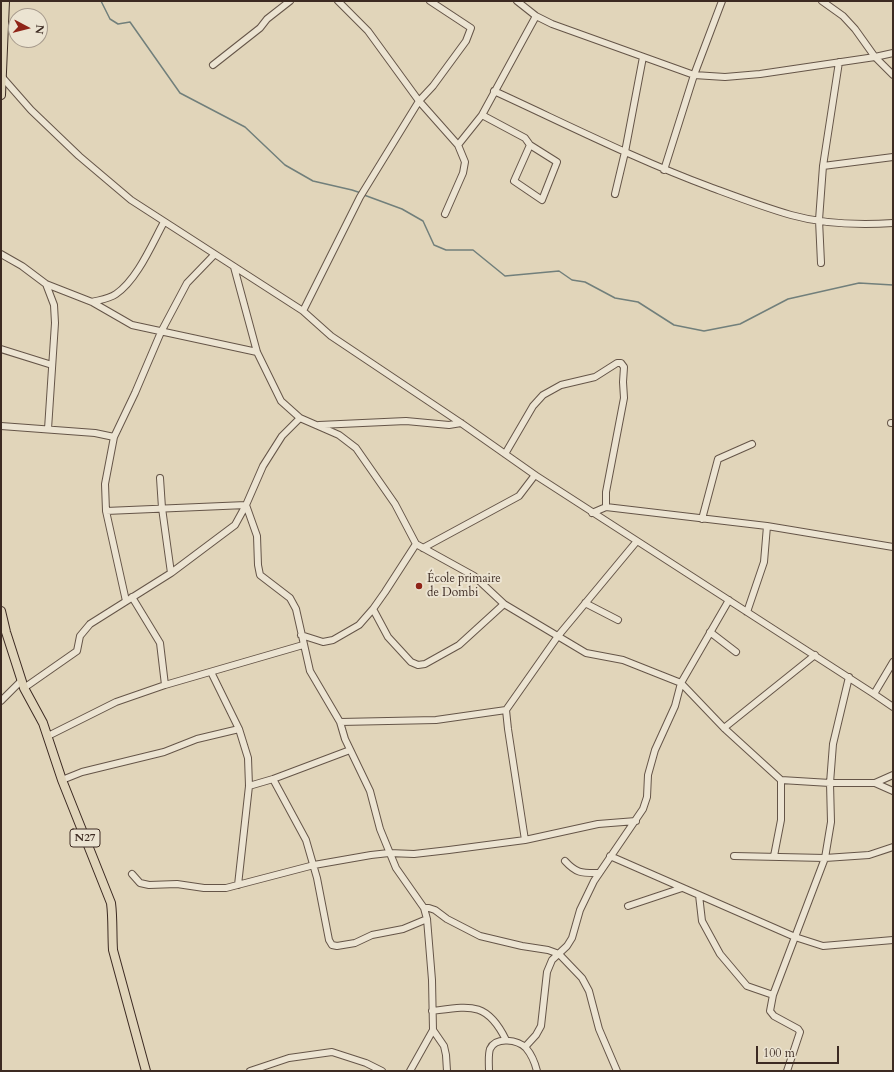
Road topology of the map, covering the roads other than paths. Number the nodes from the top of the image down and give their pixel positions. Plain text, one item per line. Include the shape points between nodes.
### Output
1 (5, 1) edge
2 (290, 1) edge
3 (338, 1) edge
4 (430, 1) edge
5 (516, 1) edge
6 (722, 1) edge
7 (822, 1) edge
8 (536, 16) junction
9 (893, 53) edge
10 (644, 57) junction
11 (875, 57) junction
12 (839, 62) junction
13 (213, 65) dead end
14 (694, 75) junction
15 (893, 75) edge
16 (2, 77) junction
17 (494, 91) junction
18 (1, 95) edge
19 (419, 101) junction
20 (482, 115) junction
21 (458, 145) junction
22 (530, 145) junction
23 (625, 152) junction
24 (893, 157) edge
25 (823, 166) junction
26 (664, 170) junction
27 (616, 194) dead end
28 (445, 214) dead end
29 (819, 220) junction
30 (164, 222) junction
31 (893, 223) edge
32 (1, 254) edge
33 (214, 254) junction
34 (821, 263) dead end
35 (234, 267) junction
36 (46, 284) junction
37 (92, 302) junction
38 (303, 311) junction
39 (161, 332) junction
40 (1, 349) edge
41 (257, 352) junction
42 (52, 365) junction
43 (300, 418) junction
44 (462, 423) junction
45 (317, 425) junction
46 (1, 426) edge
47 (48, 429) junction
48 (114, 437) junction
49 (752, 444) dead end
50 (505, 454) junction
51 (535, 475) junction
52 (160, 478) dead end
53 (246, 505) junction
54 (606, 507) junction
55 (162, 508) junction
56 (106, 511) junction
57 (592, 513) junction
58 (702, 519) junction
59 (767, 526) junction
60 (637, 541) junction
61 (416, 544) junction
62 (893, 547) edge
63 (423, 548) junction
64 (171, 573) junction
65 (132, 597) junction
66 (729, 600) junction
67 (126, 601) junction
68 (504, 604) junction
69 (585, 604) junction
70 (373, 609) junction
71 (1, 611) edge
72 (747, 612) junction
73 (618, 620) dead end
74 (710, 632) junction
75 (301, 635) junction
76 (558, 636) junction
77 (303, 645) junction
78 (736, 652) dead end
79 (815, 655) junction
80 (893, 662) edge
81 (211, 672) junction
82 (848, 677) junction
83 (681, 683) junction
84 (23, 684) junction
85 (165, 685) junction
86 (874, 694) junction
87 (1, 701) edge
88 (893, 707) edge
89 (506, 710) junction
90 (340, 722) junction
91 (239, 728) junction
92 (724, 728) junction
93 (48, 736) junction
94 (350, 750) junction
95 (893, 775) edge
96 (272, 779) junction
97 (62, 780) junction
98 (781, 780) junction
99 (830, 783) junction
100 (875, 783) junction
101 (249, 786) junction
102 (893, 791) edge
103 (636, 821) junction
104 (526, 840) junction
105 (893, 847) edge
106 (389, 853) junction
107 (610, 856) junction
108 (734, 856) dead end
109 (774, 856) junction
110 (825, 858) junction
111 (565, 861) dead end
112 (314, 865) junction
113 (599, 873) junction
114 (132, 874) dead end
115 (238, 885) junction
116 (682, 888) junction
117 (699, 895) junction
118 (628, 906) dead end
119 (424, 908) junction
120 (427, 919) junction
121 (796, 937) junction
122 (893, 940) edge
123 (559, 954) junction
124 (772, 995) junction
125 (432, 1011) junction
126 (433, 1030) junction
127 (506, 1040) junction
128 (525, 1046) junction
129 (146, 1071) edge
130 (250, 1071) edge
131 (382, 1071) edge
132 (410, 1071) edge
133 (448, 1071) edge
134 (489, 1071) edge
135 (537, 1071) edge
136 (617, 1071) edge
137 (787, 1071) edge

1 - 16 main road
2 - 13 street
3 - 19 street via 368,31
4 - 19 street via 471,28 466,41
5 - 8 street
6 - 14 street
7 - 11 street via 843,16
8 - 10 street
8 - 17 street
9 - 11 street
10 - 14 street
10 - 23 street
11 - 12 street
11 - 15 street
12 - 14 street via 760,74 725,77
12 - 25 street
14 - 26 street
16 - 18 main road
16 - 30 street via 79,156 131,200
17 - 20 street
17 - 23 street
19 - 21 street
19 - 38 street via 360,197
20 - 21 street
20 - 22 street via 524,138
21 - 28 street via 465,162 463,173
22 - 22 street via 557,162 542,200 514,181
23 - 26 street
23 - 27 street
24 - 25 street
25 - 29 street
26 - 29 street via 762,206
29 - 31 street via 868,224
29 - 34 street
30 - 33 street
30 - 37 street via 140,268 124,287 115,295
32 - 36 street
33 - 35 street
33 - 39 street via 187,283
35 - 38 street
35 - 41 street
36 - 37 street
36 - 42 street via 54,305
37 - 39 street via 132,325
38 - 44 street via 331,336
39 - 41 street
39 - 48 street
40 - 42 street
41 - 43 street via 281,401
42 - 47 street
43 - 45 street
43 - 53 street via 282,436 263,466
44 - 45 street via 449,425 406,421
44 - 50 street
45 - 61 street via 339,434 356,448 395,504
46 - 47 street
47 - 48 street
48 - 56 street via 105,484
49 - 58 street via 718,459
50 - 51 street
50 - 54 street via 533,406 543,395 561,385 595,377 621,363 624,367 624,398 606,492
51 - 57 street
51 - 63 street via 519,496
52 - 55 street
53 - 55 street
53 - 64 street via 235,525
53 - 75 street via 257,536 260,575 290,598 296,609
54 - 57 street
54 - 58 street
55 - 56 street
55 - 64 street
56 - 67 street
57 - 60 street
58 - 59 street
59 - 62 street
59 - 72 street via 764,562
60 - 66 street
60 - 69 street
61 - 63 street
61 - 70 street
63 - 68 street via 474,576
64 - 65 street
65 - 67 street
65 - 85 street via 160,643
66 - 72 street
66 - 74 street
67 - 84 street via 90,624 80,636 77,651
68 - 70 street via 459,645 426,664 418,665 411,662 388,637
68 - 76 street
69 - 73 street
69 - 76 street
70 - 75 street via 359,625 333,640 323,642
71 - 84 main road, N27
72 - 79 street
74 - 78 street
74 - 83 street
75 - 77 street
76 - 83 street via 586,653 623,660
76 - 89 street
77 - 81 street
77 - 90 street via 310,671
79 - 82 street
79 - 92 street
80 - 86 street
81 - 85 street
81 - 91 street
82 - 86 street
82 - 99 street via 833,744
83 - 92 street
83 - 103 street via 675,706 655,750 648,775 647,797
84 - 87 street
84 - 93 main road, N27
85 - 93 street via 116,702
86 - 88 street
89 - 90 street via 436,720
89 - 104 street
90 - 94 street
91 - 97 street via 197,739 164,752 82,772
91 - 101 street via 248,758
92 - 98 street
93 - 97 main road, N27
94 - 96 street
94 - 106 street via 370,791
95 - 100 street
96 - 101 street
96 - 112 street via 306,840
97 - 129 main road, N27 via 111,903 113,950
98 - 99 street
98 - 109 street via 781,820
99 - 100 street
99 - 110 street via 831,822
100 - 102 street
101 - 115 street
103 - 104 street via 598,824
103 - 107 street
104 - 106 street via 414,854
105 - 110 street via 869,855
106 - 112 street
106 - 119 street via 396,868
107 - 113 street
107 - 116 street
108 - 109 street
109 - 110 street
110 - 121 street
111 - 113 street via 572,869 581,873
112 - 115 street
112 - 120 street via 332,945 355,943 372,935 403,929
113 - 123 street via 580,910 572,938
114 - 115 street via 140,883 149,885 177,884 215,889
116 - 117 street
116 - 118 street
117 - 121 street
117 - 124 street via 702,922 720,954 748,986
119 - 120 street
119 - 123 street via 435,910 480,936
120 - 125 street
121 - 122 street via 823,946
121 - 124 street
123 - 128 street via 552,960 547,972 541,1026
123 - 136 street via 582,978 590,991 599,1029
124 - 137 street via 770,1012 800,1032
125 - 126 street
125 - 127 street via 466,1007 481,1010 500,1026
126 - 132 street
126 - 133 street via 444,1046
127 - 128 street
127 - 134 street via 496,1042 491,1048
128 - 135 street
130 - 131 street via 289,1058 332,1052 366,1062

